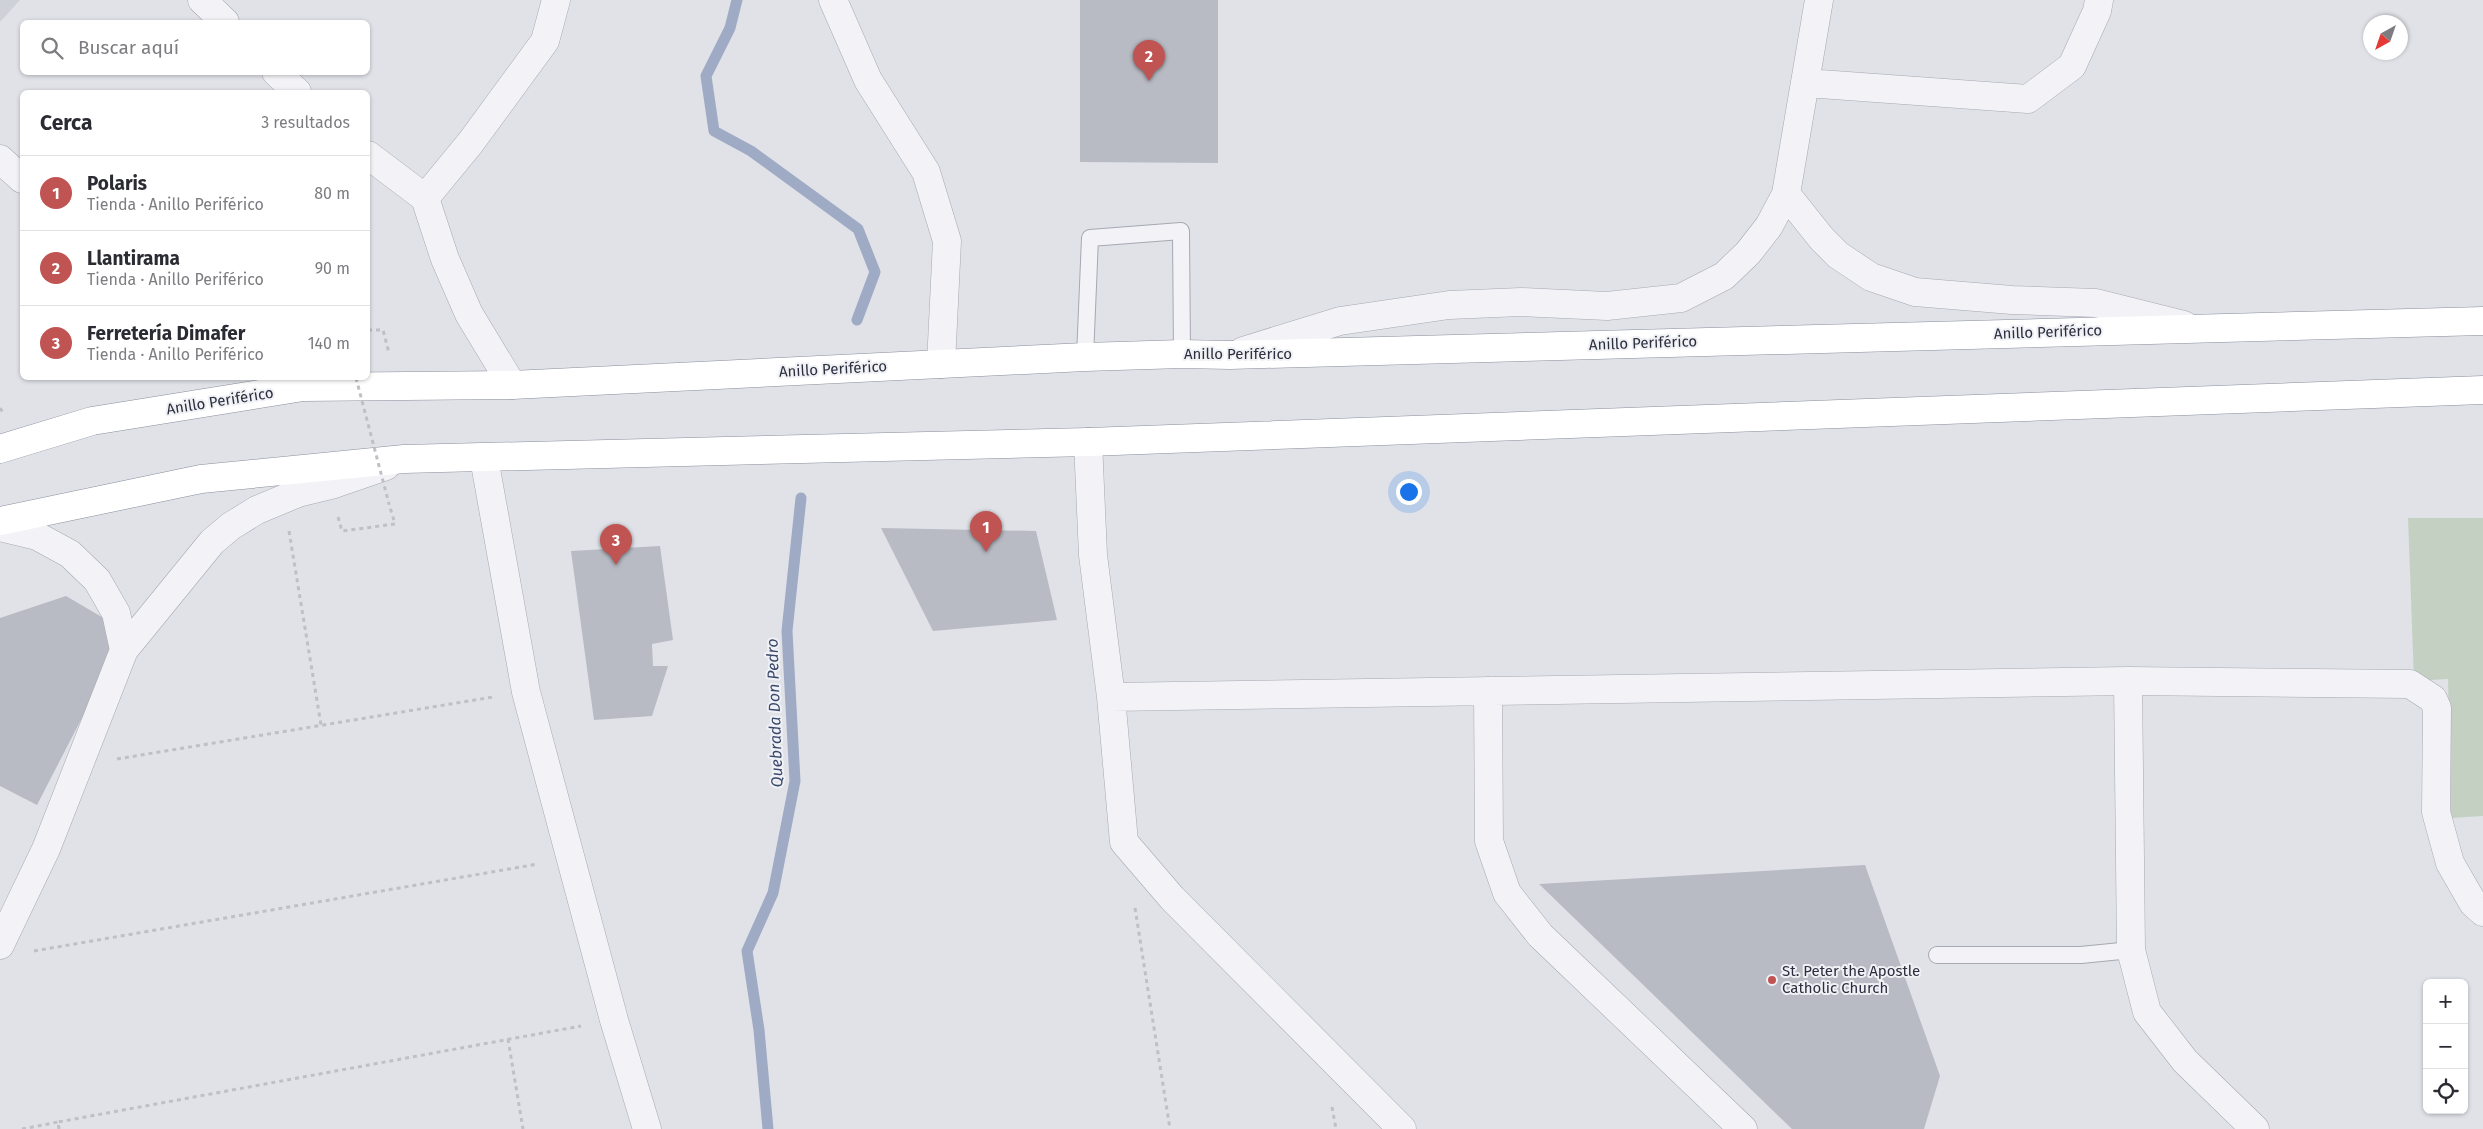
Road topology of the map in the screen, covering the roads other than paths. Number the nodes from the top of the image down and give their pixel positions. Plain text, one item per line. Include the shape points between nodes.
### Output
1 (202, 0) edge
2 (556, 0) edge
3 (833, 0) edge
4 (1819, 0) edge
5 (2099, 0) edge
6 (223, 20) edge
7 (279, 75) edge
8 (1806, 83) junction
9 (295, 90) edge
10 (370, 156) edge
11 (0, 159) edge
12 (20, 177) edge
13 (1786, 194) junction
14 (424, 198) junction
15 (2483, 321) edge
16 (2196, 328) junction
17 (1182, 354) junction
18 (1230, 355) junction
19 (1085, 357) junction
20 (941, 364) junction
21 (512, 385) junction
22 (2483, 390) edge
23 (1088, 442) junction
24 (0, 449) edge
25 (484, 458) junction
26 (404, 459) junction
27 (0, 521) edge
28 (0, 527) edge
29 (124, 650) junction
30 (2128, 680) junction
31 (1488, 691) junction
32 (1111, 697) junction
33 (2483, 912) edge
34 (0, 945) edge
35 (2131, 950) junction
36 (1937, 955) dead end
37 (647, 1129) edge
38 (1402, 1129) edge
39 (1743, 1129) edge
40 (2256, 1129) edge

1 - 6 street
2 - 14 street via 545,41 471,142
3 - 20 street via 868,80 926,172 947,241
4 - 8 street
5 - 8 street via 2072,66 2028,99
7 - 9 street
8 - 13 street
10 - 14 street
11 - 12 street
13 - 16 street via 1838,255 1871,277 1897,286 1925,293 2096,303
13 - 18 street via 1769,226 1748,253 1724,276 1681,298 1607,306 1521,302 1449,305 1340,321
14 - 21 street via 469,314
15 - 16 highway, Anillo Periférico
16 - 18 highway, Anillo Periférico
17 - 18 highway, Anillo Periférico
17 - 19 highway, Anillo Periférico
17 - 19 lane via 1181,231 1090,238
19 - 20 highway, Anillo Periférico
20 - 21 highway, Anillo Periférico
21 - 24 highway, Anillo Periférico via 303,387 92,421
22 - 23 highway
23 - 25 highway
23 - 32 street via 1093,554
25 - 26 highway
25 - 37 street via 526,692 614,1020
26 - 27 highway via 201,479
26 - 29 street via 284,498 231,526 212,542
28 - 29 street via 37,536 70,554 97,580 116,613
29 - 34 street via 46,849
30 - 31 street
30 - 33 street via 2410,684 2433,698 2437,708 2436,812 2450,863 2473,902
30 - 35 street
31 - 32 street
31 - 39 street via 1488,841 1507,893 1540,935
32 - 38 street via 1124,842 1172,898
35 - 36 lane via 2081,955
35 - 40 street via 2147,1012 2185,1061

